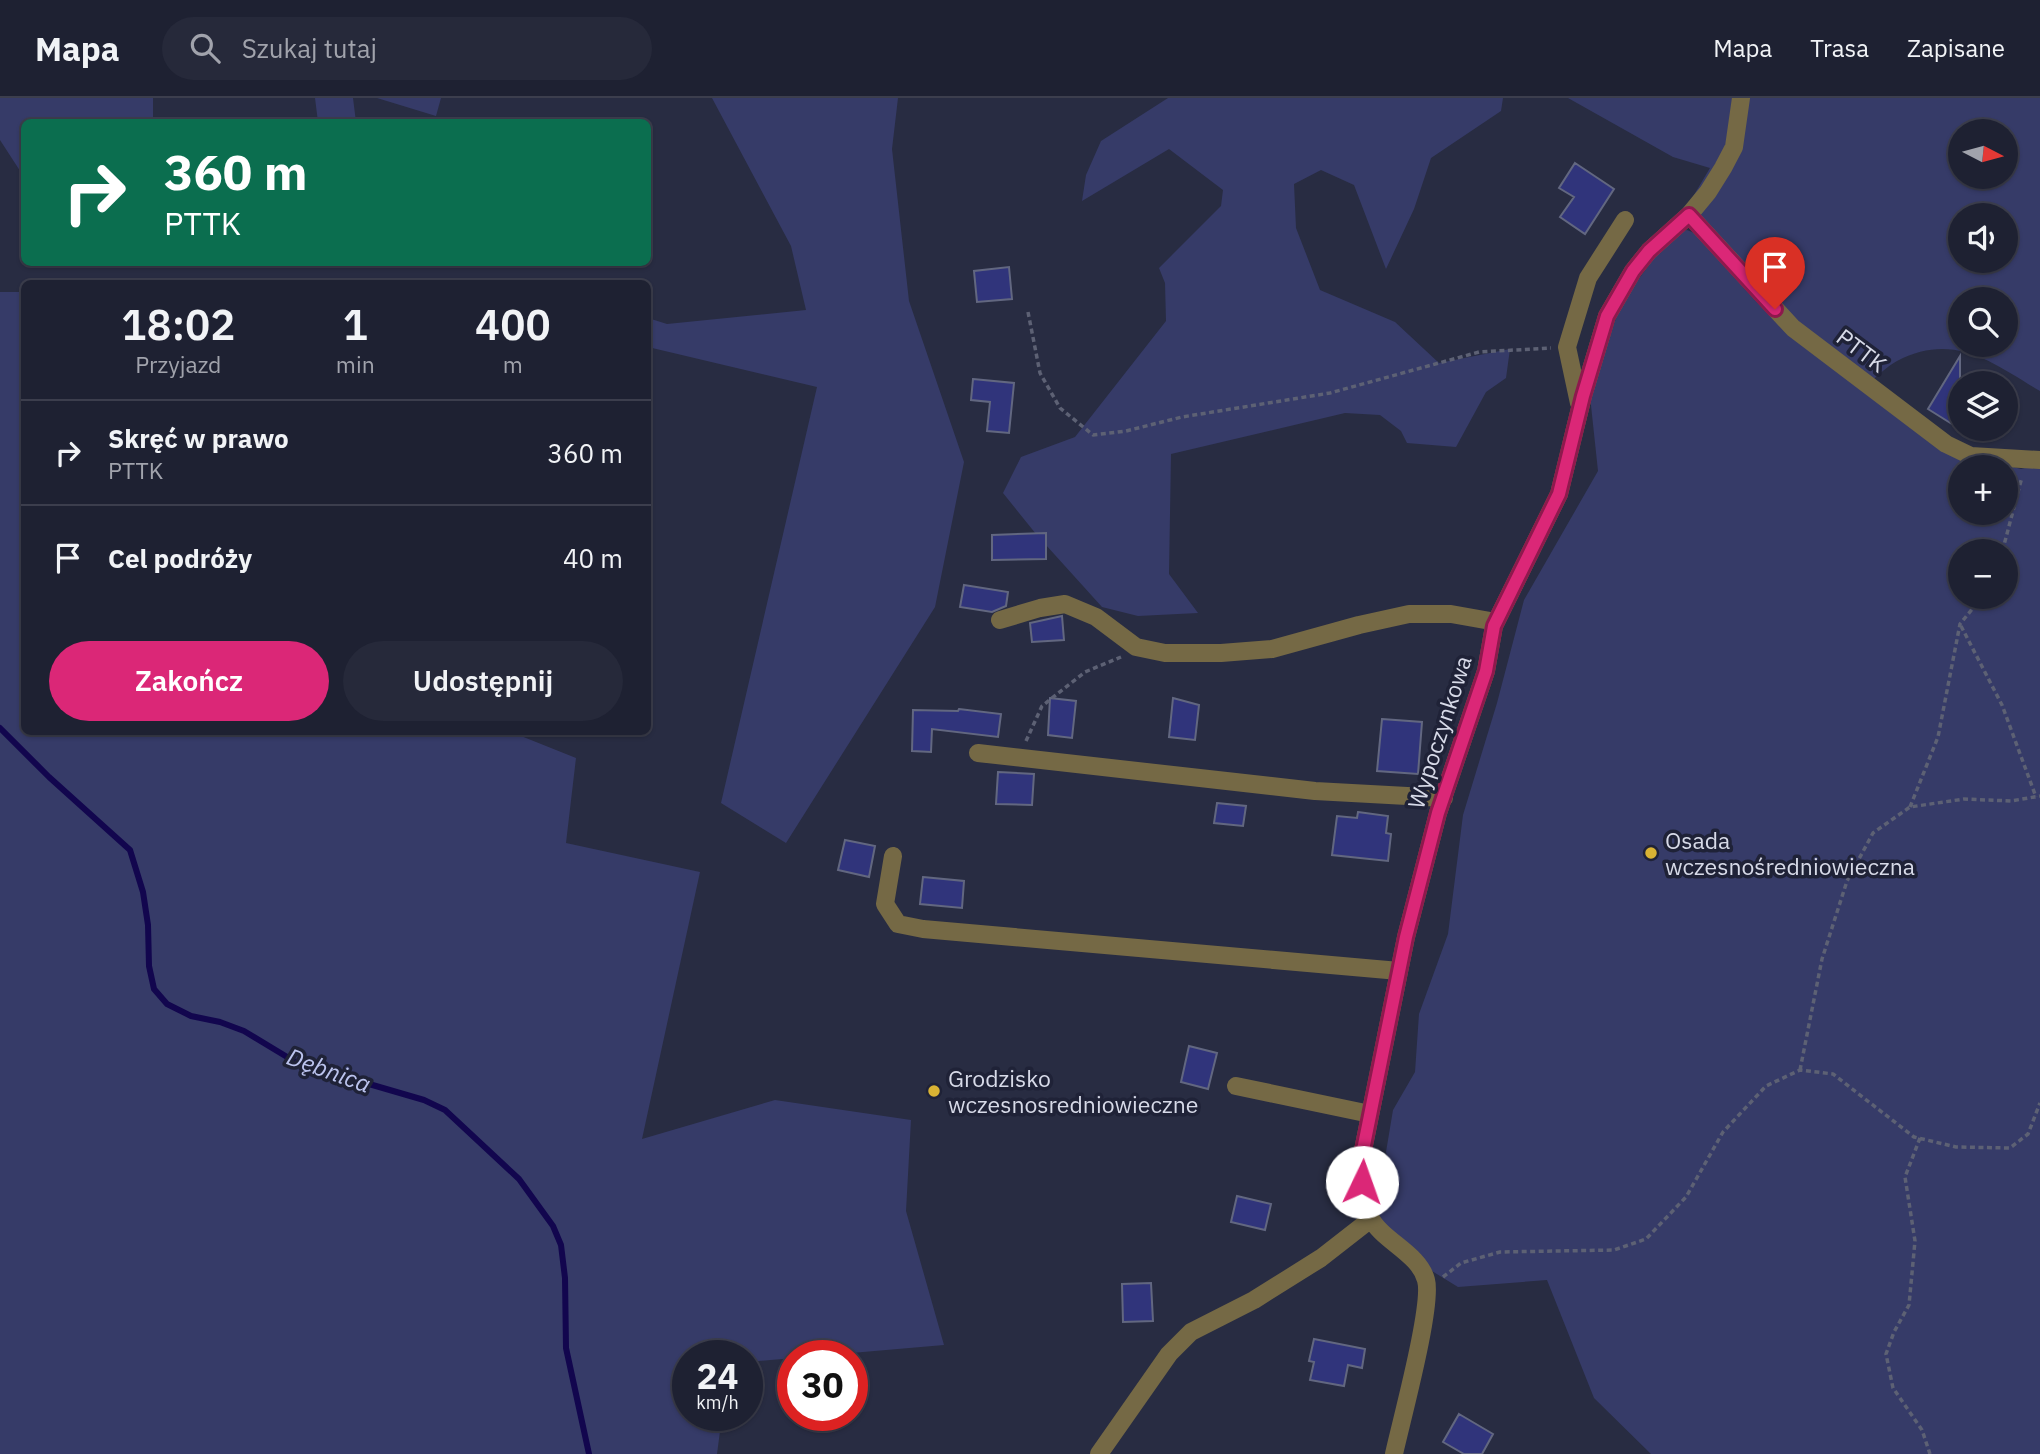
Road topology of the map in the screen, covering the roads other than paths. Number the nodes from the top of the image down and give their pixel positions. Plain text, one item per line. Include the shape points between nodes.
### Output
1 (1741, 98) edge
2 (1689, 215) junction
3 (1625, 220) dead end
4 (1580, 407) junction
5 (2033, 461) edge
6 (1000, 620) dead end
7 (1496, 622) junction
8 (978, 753) dead end
9 (1444, 798) junction
10 (893, 856) dead end
11 (1399, 971) junction
12 (1236, 1086) dead end
13 (1370, 1114) junction
14 (1371, 1219) junction
15 (1099, 1454) edge
16 (1394, 1454) edge

1 - 2 street, Wypoczynkowa via 1734,147
2 - 4 street, Wypoczynkowa via 1649,251 1620,293 1607,316
2 - 5 street, PTTK via 1793,328 1946,444 1971,456
3 - 4 street via 1588,278 1567,347
4 - 7 street, Wypoczynkowa via 1559,494
6 - 7 street via 1065,604 1096,617 1136,647 1165,653 1272,649 1409,614 1451,614
7 - 9 street, Wypoczynkowa via 1486,671
8 - 9 street via 1315,792
9 - 11 street, Wypoczynkowa
10 - 11 street via 884,904 898,924
11 - 13 street, Wypoczynkowa
12 - 13 street
13 - 14 street, Wypoczynkowa via 1360,1165 1363,1198
14 - 15 street via 1321,1258 1191,1332 1168,1354
14 - 16 street, Wypoczynkowa via 1426,1279

